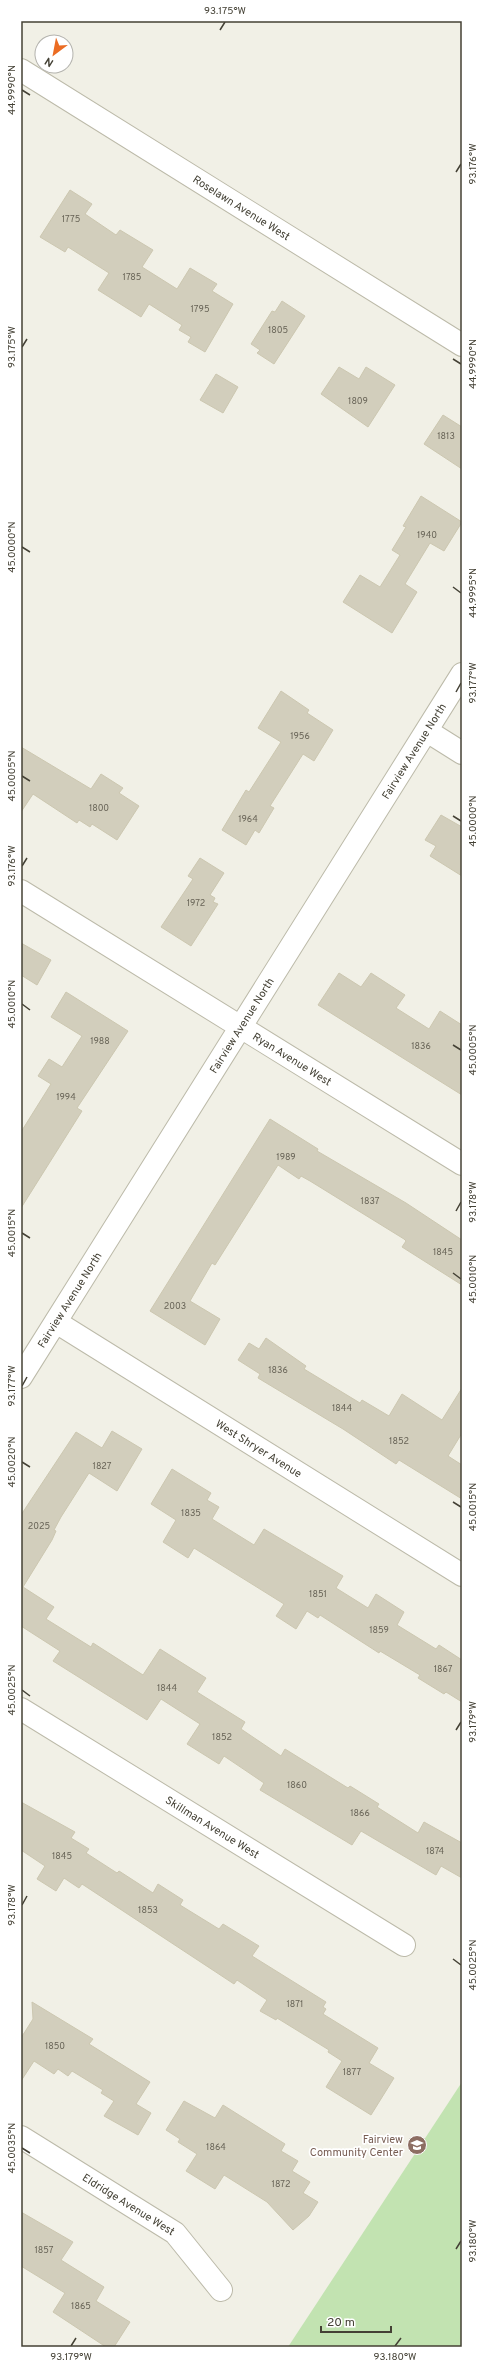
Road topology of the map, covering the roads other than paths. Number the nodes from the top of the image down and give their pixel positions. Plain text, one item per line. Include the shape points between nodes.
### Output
1 (21, 70) edge
2 (462, 345) edge
3 (462, 674) edge
4 (427, 731) junction
5 (462, 752) edge
6 (21, 891) edge
7 (241, 1027) junction
8 (462, 1164) edge
9 (56, 1322) junction
10 (21, 1377) edge
11 (462, 1575) edge
12 (21, 1709) edge
13 (404, 1944) dead end
14 (21, 2137) edge
15 (221, 2290) dead end

1 - 2 street, Roselawn Avenue West
3 - 4 street, Fairview Avenue North
4 - 5 street
4 - 7 street, Fairview Avenue North
6 - 7 street, Ryan Avenue West
7 - 8 street, Ryan Avenue West
7 - 9 street, Fairview Avenue North
9 - 10 street, Fairview Avenue North
9 - 11 street, West Shryer Avenue
12 - 13 street, Skillman Avenue West
14 - 15 street, Eldridge Avenue West via 176,2233

